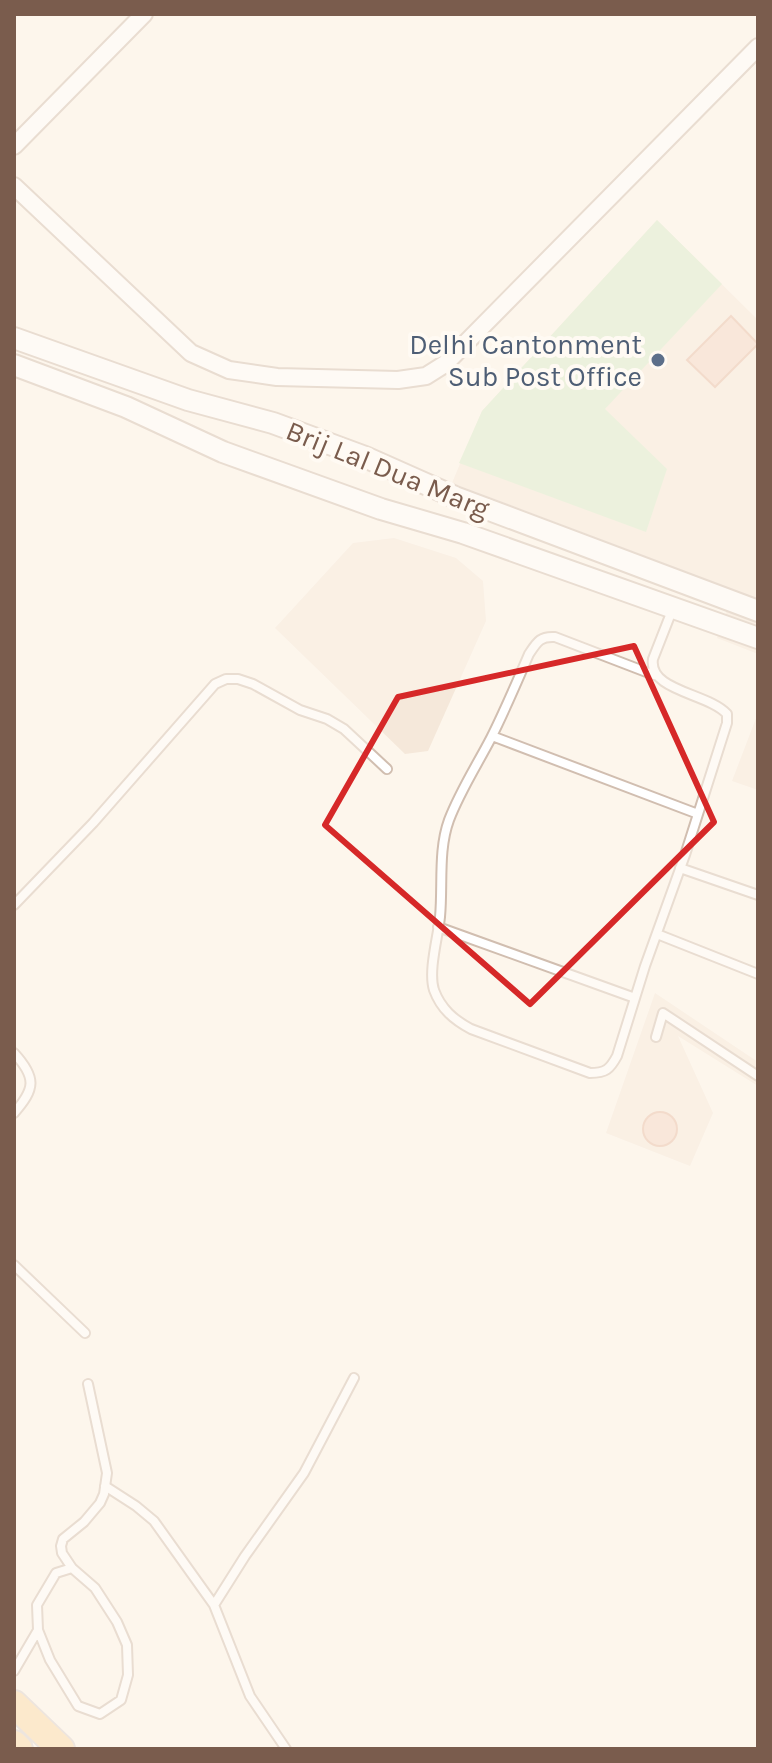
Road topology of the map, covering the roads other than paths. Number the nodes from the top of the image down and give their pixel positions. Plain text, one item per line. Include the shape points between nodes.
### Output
1 (144, 14) edge
2 (758, 47) edge
3 (14, 146) edge
4 (14, 186) edge
5 (14, 338) edge
6 (14, 365) edge
7 (673, 608) junction
8 (758, 611) edge
9 (758, 638) edge
10 (654, 675) junction
11 (492, 736) junction
12 (387, 769) dead end
13 (698, 814) junction
14 (680, 868) junction
15 (758, 895) edge
16 (14, 905) edge
17 (438, 927) junction
18 (657, 934) junction
19 (758, 974) edge
20 (635, 998) junction
21 (656, 1037) dead end
22 (14, 1053) edge
23 (758, 1076) edge
24 (14, 1113) edge
25 (14, 1265) edge
26 (85, 1333) dead end
27 (354, 1378) dead end
28 (88, 1384) dead end
29 (105, 1486) junction
30 (72, 1568) junction
31 (214, 1605) junction
32 (38, 1630) junction
33 (14, 1671) edge
34 (14, 1704) edge
35 (14, 1744) edge
36 (19, 1749) edge
37 (61, 1749) edge
38 (286, 1749) edge

1 - 3 street
2 - 4 street via 445,364 426,376 277,377 229,370 191,353
5 - 8 street, Brij Lal Dua Marg via 188,400 273,423
6 - 7 street, Brij Lal Dua Marg via 126,407 223,452
7 - 9 street, Brij Lal Dua Marg
7 - 10 lane via 653,659
10 - 11 lane via 546,636 529,654
10 - 13 lane via 727,714
11 - 13 lane
11 - 17 lane via 445,835
12 - 16 lane via 327,719 253,684 226,679 215,684
13 - 14 lane
14 - 15 lane
14 - 18 lane
17 - 20 lane
17 - 20 lane via 434,989 449,1015 471,1029 590,1073 611,1068
18 - 19 lane
18 - 20 lane
21 - 23 lane via 663,1013
22 - 24 lane via 32,1086
25 - 26 lane
27 - 31 lane via 304,1473
28 - 29 lane via 107,1473
29 - 30 lane via 100,1503 63,1539 62,1553
29 - 31 lane via 154,1521
30 - 32 lane via 56,1573 37,1605
30 - 32 lane via 95,1588 127,1645 128,1675 121,1700 100,1714 78,1706
31 - 38 lane via 250,1696
32 - 33 lane
34 - 37 main road
35 - 36 main road

